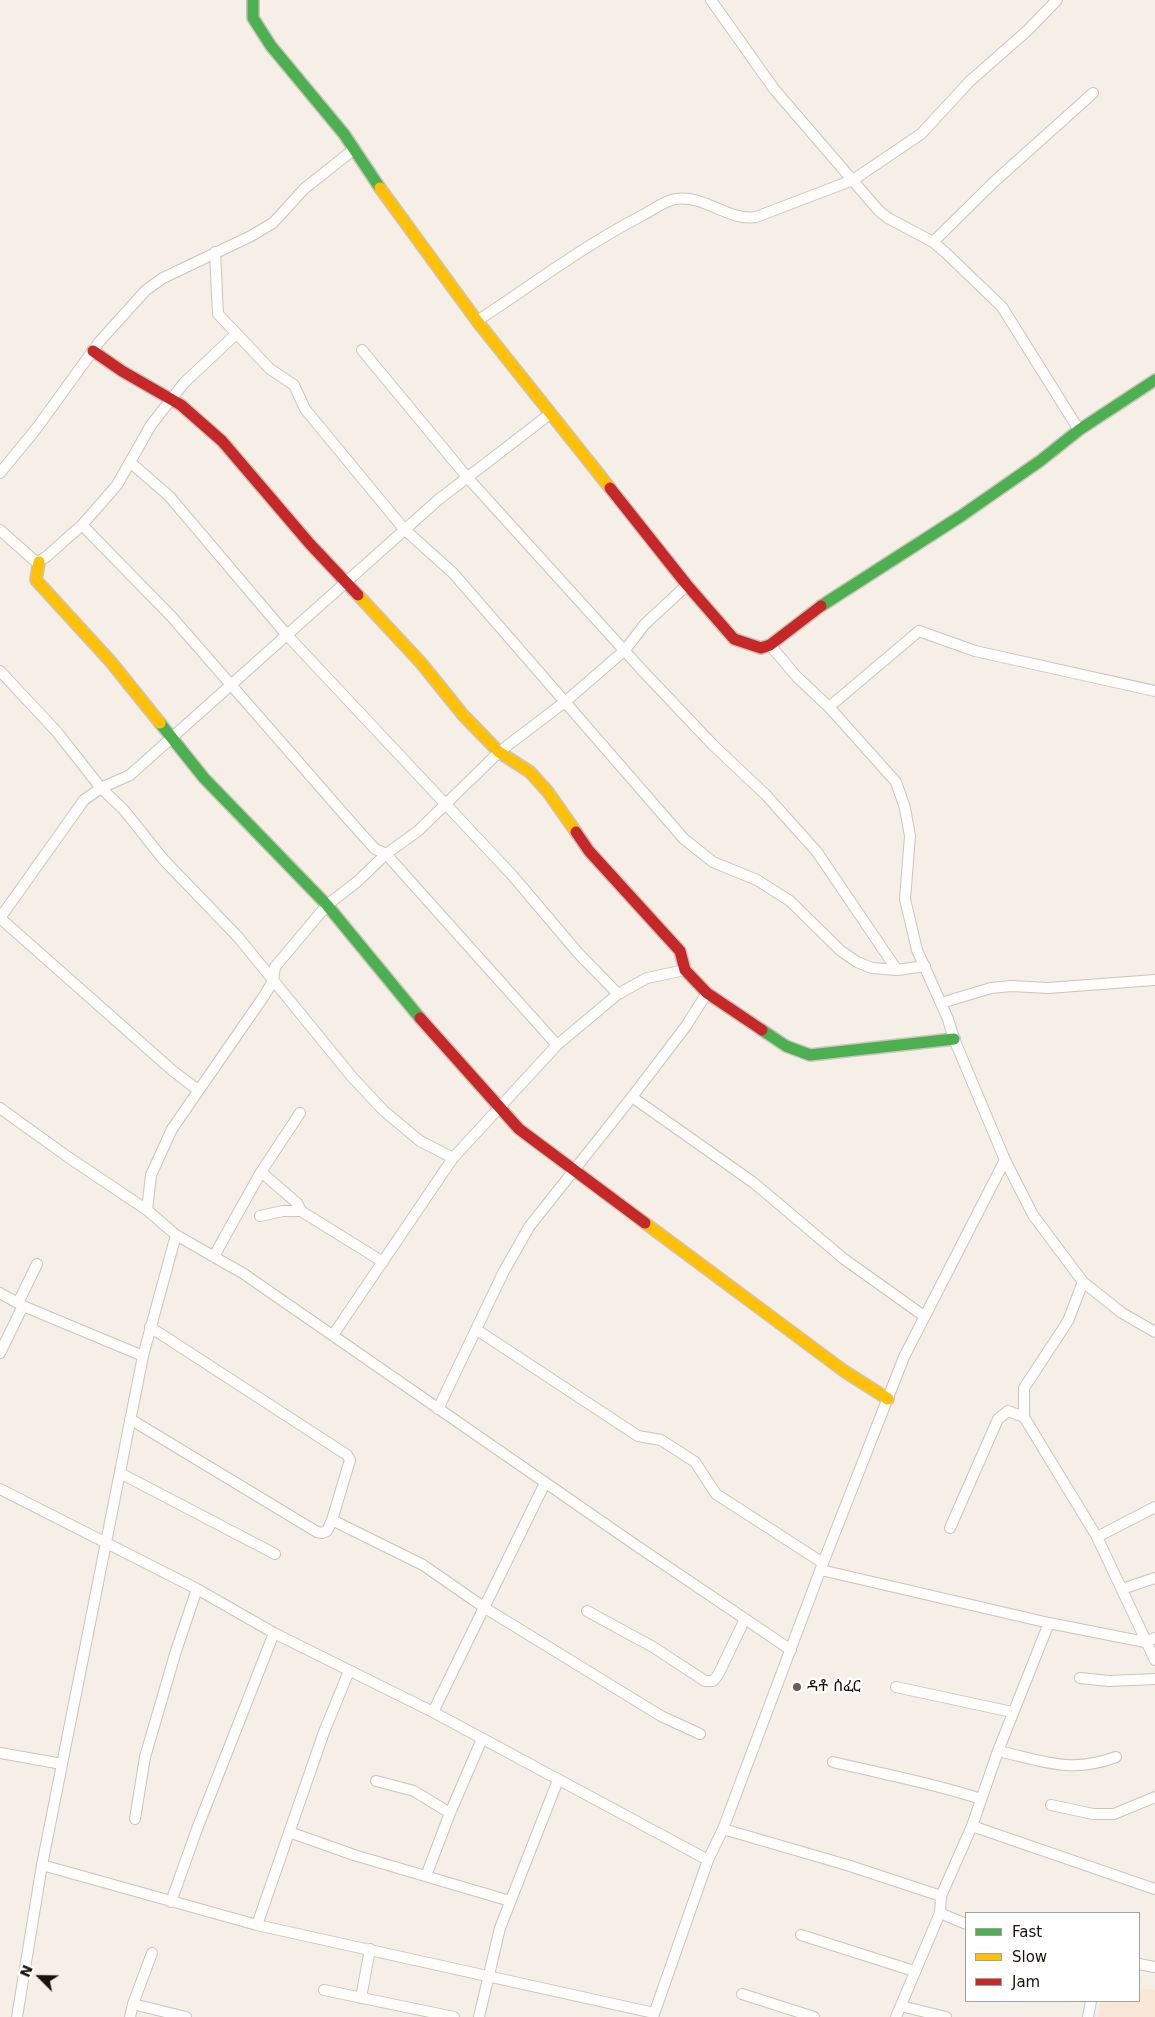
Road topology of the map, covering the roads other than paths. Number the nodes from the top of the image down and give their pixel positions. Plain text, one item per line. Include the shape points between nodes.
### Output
1 (253, 0) edge
2 (710, 0) edge
3 (1056, 0) edge
4 (1092, 93) dead end
5 (353, 150) junction
6 (853, 180) junction
7 (933, 242) junction
8 (215, 252) junction
9 (477, 321) junction
10 (236, 334) junction
11 (93, 350) junction
12 (362, 350) dead end
13 (1155, 380) edge
14 (171, 398) junction
15 (550, 414) junction
16 (1079, 430) junction
17 (130, 462) junction
18 (0, 473) edge
19 (467, 477) junction
20 (82, 525) junction
21 (404, 529) junction
22 (0, 530) edge
23 (39, 562) junction
24 (346, 581) junction
25 (687, 585) junction
26 (286, 634) junction
27 (770, 645) junction
28 (625, 650) junction
29 (0, 671) edge
30 (230, 686) junction
31 (1155, 691) edge
32 (566, 701) junction
33 (829, 707) junction
34 (171, 740) junction
35 (499, 752) junction
36 (101, 788) junction
37 (446, 805) junction
38 (386, 854) junction
39 (327, 905) junction
40 (925, 966) junction
41 (685, 970) junction
42 (897, 970) junction
43 (1155, 980) edge
44 (273, 981) junction
45 (707, 993) junction
46 (618, 994) junction
47 (941, 1003) junction
48 (954, 1039) junction
49 (557, 1045) junction
50 (198, 1090) junction
51 (632, 1097) junction
52 (0, 1108) edge
53 (498, 1108) junction
54 (300, 1112) dead end
55 (453, 1158) junction
56 (1005, 1160) junction
57 (573, 1171) junction
58 (261, 1172) junction
59 (146, 1210) junction
60 (301, 1211) junction
61 (260, 1216) dead end
62 (176, 1235) junction
63 (214, 1256) junction
64 (383, 1262) junction
65 (37, 1264) dead end
66 (1082, 1282) junction
67 (0, 1293) edge
68 (20, 1305) junction
69 (924, 1316) junction
70 (150, 1327) junction
71 (477, 1330) junction
72 (1155, 1332) edge
73 (333, 1335) junction
74 (0, 1354) edge
75 (143, 1356) junction
76 (888, 1399) junction
77 (438, 1409) junction
78 (1024, 1417) junction
79 (130, 1419) junction
80 (120, 1473) junction
81 (545, 1483) junction
82 (0, 1490) edge
83 (1155, 1507) edge
84 (332, 1520) junction
85 (950, 1528) dead end
86 (1097, 1537) junction
87 (107, 1543) junction
88 (275, 1554) dead end
89 (822, 1567) junction
90 (1155, 1578) edge
91 (197, 1589) junction
92 (1122, 1589) junction
93 (485, 1608) junction
94 (587, 1611) dead end
95 (744, 1619) junction
96 (1049, 1623) junction
97 (274, 1633) junction
98 (1150, 1640) edge
99 (791, 1650) junction
100 (1155, 1660) edge
101 (349, 1671) junction
102 (1080, 1678) dead end
103 (1155, 1678) edge
104 (896, 1687) dead end
105 (433, 1712) junction
106 (1012, 1712) junction
107 (700, 1734) dead end
108 (482, 1739) junction
109 (998, 1751) junction
110 (0, 1753) edge
111 (1116, 1757) dead end
112 (833, 1762) dead end
113 (62, 1764) junction
114 (558, 1780) junction
115 (376, 1781) dead end
116 (1155, 1797) edge
117 (981, 1799) junction
118 (1051, 1805) dead end
119 (450, 1813) junction
120 (135, 1819) dead end
121 (972, 1826) junction
122 (723, 1829) junction
123 (288, 1832) junction
124 (708, 1860) junction
125 (42, 1865) junction
126 (426, 1876) junction
127 (1155, 1889) edge
128 (941, 1896) junction
129 (510, 1901) junction
130 (171, 1902) junction
131 (940, 1913) junction
132 (965, 1924) edge
133 (257, 1925) junction
134 (801, 1935) dead end
135 (370, 1949) junction
136 (152, 1953) dead end
137 (1140, 1964) edge
138 (1155, 1967) edge
139 (914, 1971) junction
140 (489, 1976) junction
141 (324, 1990) dead end
142 (742, 1994) dead end
143 (361, 1998) junction
144 (1091, 2002) edge
145 (133, 2004) junction
146 (901, 2006) junction
147 (654, 2015) edge
148 (17, 2017) edge
149 (130, 2017) edge
150 (186, 2017) edge
151 (454, 2017) edge
152 (478, 2017) edge
153 (814, 2017) edge
154 (896, 2017) edge
155 (946, 2017) edge
156 (1088, 2017) edge

1 - 5 street via 254,18 266,40 344,134
2 - 6 street via 774,89
3 - 6 street via 1028,30 970,81 921,134
4 - 7 street
5 - 8 street via 304,189 273,223
5 - 9 street
6 - 7 street via 888,218
6 - 9 street via 747,218 700,200 673,199 625,224
7 - 16 street via 1002,308
8 - 10 street via 217,311
8 - 11 street via 146,290
9 - 15 street
10 - 14 street
10 - 21 street via 270,369 294,385 305,409
11 - 14 street
11 - 18 street
12 - 19 street
13 - 16 street
14 - 17 street
14 - 24 street via 222,441
15 - 19 street
15 - 25 street
16 - 27 street via 961,516 814,610
17 - 20 street via 117,485
17 - 26 street via 169,496
19 - 21 street
19 - 28 street
20 - 23 street
20 - 30 street via 171,616
21 - 24 street
21 - 32 street via 452,573
22 - 23 street
23 - 34 street via 36,580 111,662
24 - 26 street
24 - 35 street
25 - 27 street via 734,639 761,648
25 - 28 street via 645,624
26 - 30 street
26 - 37 street
27 - 33 street via 797,677
28 - 32 street
28 - 42 street via 817,852
29 - 36 street via 58,732
30 - 34 street
30 - 38 street via 375,849
31 - 33 street via 975,651 919,630
32 - 35 street
32 - 42 street via 684,839 713,862 757,880 790,901 841,951 857,962 872,968
33 - 40 street via 889,772 901,795 910,836 905,899 917,950
34 - 36 street via 130,775
34 - 39 street via 244,821
35 - 37 street
35 - 41 street via 530,772 548,792 589,851 680,951
36 - 44 street via 238,937
36 - 50 street via 74,812 0,918
37 - 38 street
37 - 46 street
38 - 39 street
38 - 49 street
39 - 44 street via 275,966
39 - 53 street via 395,990
40 - 42 street
40 - 47 street
41 - 45 street
41 - 46 street via 647,978
43 - 47 street via 1048,988 991,988
44 - 50 street
44 - 55 street via 384,1112 420,1141
45 - 48 street via 786,1046 810,1055
45 - 51 street
46 - 49 street
47 - 48 street
48 - 56 street
49 - 53 street
50 - 59 street via 172,1129 151,1175
51 - 57 street
51 - 69 street via 754,1183 844,1258
52 - 59 street
53 - 55 street
53 - 57 street via 519,1129
54 - 58 street
55 - 64 street
56 - 66 street via 1033,1215
56 - 69 street
57 - 71 street via 529,1227
57 - 76 street via 844,1371
58 - 60 street via 297,1203
58 - 63 street
59 - 62 street
60 - 61 street
60 - 64 street
62 - 63 street
62 - 70 street
63 - 73 street
64 - 73 street
65 - 68 street
66 - 72 street via 1122,1313
66 - 78 street via 1068,1321 1024,1388
67 - 68 street
68 - 74 street
68 - 75 street
69 - 76 street
70 - 75 street
70 - 84 street via 347,1455 350,1460
71 - 77 street
71 - 89 street via 638,1436 661,1440 695,1462 716,1494
73 - 77 street
75 - 79 street
76 - 89 street
77 - 81 street
78 - 85 street via 1008,1411 998,1419
78 - 86 street
79 - 80 street
79 - 84 street via 317,1532 327,1531
80 - 87 street
80 - 88 street
81 - 93 street
81 - 95 street
82 - 87 street
83 - 86 street
84 - 93 street via 423,1565
86 - 92 street
87 - 91 street
87 - 113 street
89 - 96 street
89 - 99 street
90 - 92 street
91 - 97 street
91 - 120 street via 145,1757
92 - 98 street
93 - 105 street
93 - 107 street via 661,1716
94 - 95 street via 705,1681 714,1681 718,1675
95 - 99 street
96 - 98 street
96 - 106 street
97 - 101 street
97 - 130 street
98 - 100 street
99 - 122 street
101 - 105 street
101 - 123 street
102 - 103 street via 1109,1681
104 - 106 street
105 - 108 street
106 - 109 street
108 - 114 street
108 - 119 street
109 - 111 street via 1069,1767
109 - 117 street
110 - 113 street
112 - 117 street via 940,1785
113 - 125 street
114 - 124 street
114 - 129 street
115 - 119 street via 414,1791
116 - 118 street via 1114,1814 1093,1814
117 - 121 street
119 - 126 street
121 - 127 street
121 - 128 street
122 - 124 street
122 - 128 street
123 - 126 street
123 - 133 street
124 - 147 street
125 - 130 street
125 - 148 street
126 - 129 street
128 - 131 street
129 - 140 street
130 - 133 street
131 - 132 street
131 - 139 street
133 - 135 street
134 - 139 street
135 - 140 street
135 - 143 street
136 - 145 street
137 - 138 street
139 - 146 street
140 - 147 street
140 - 152 street
141 - 143 street
142 - 153 street
143 - 151 street
144 - 156 street
145 - 149 street
145 - 150 street
146 - 154 street
146 - 155 street

